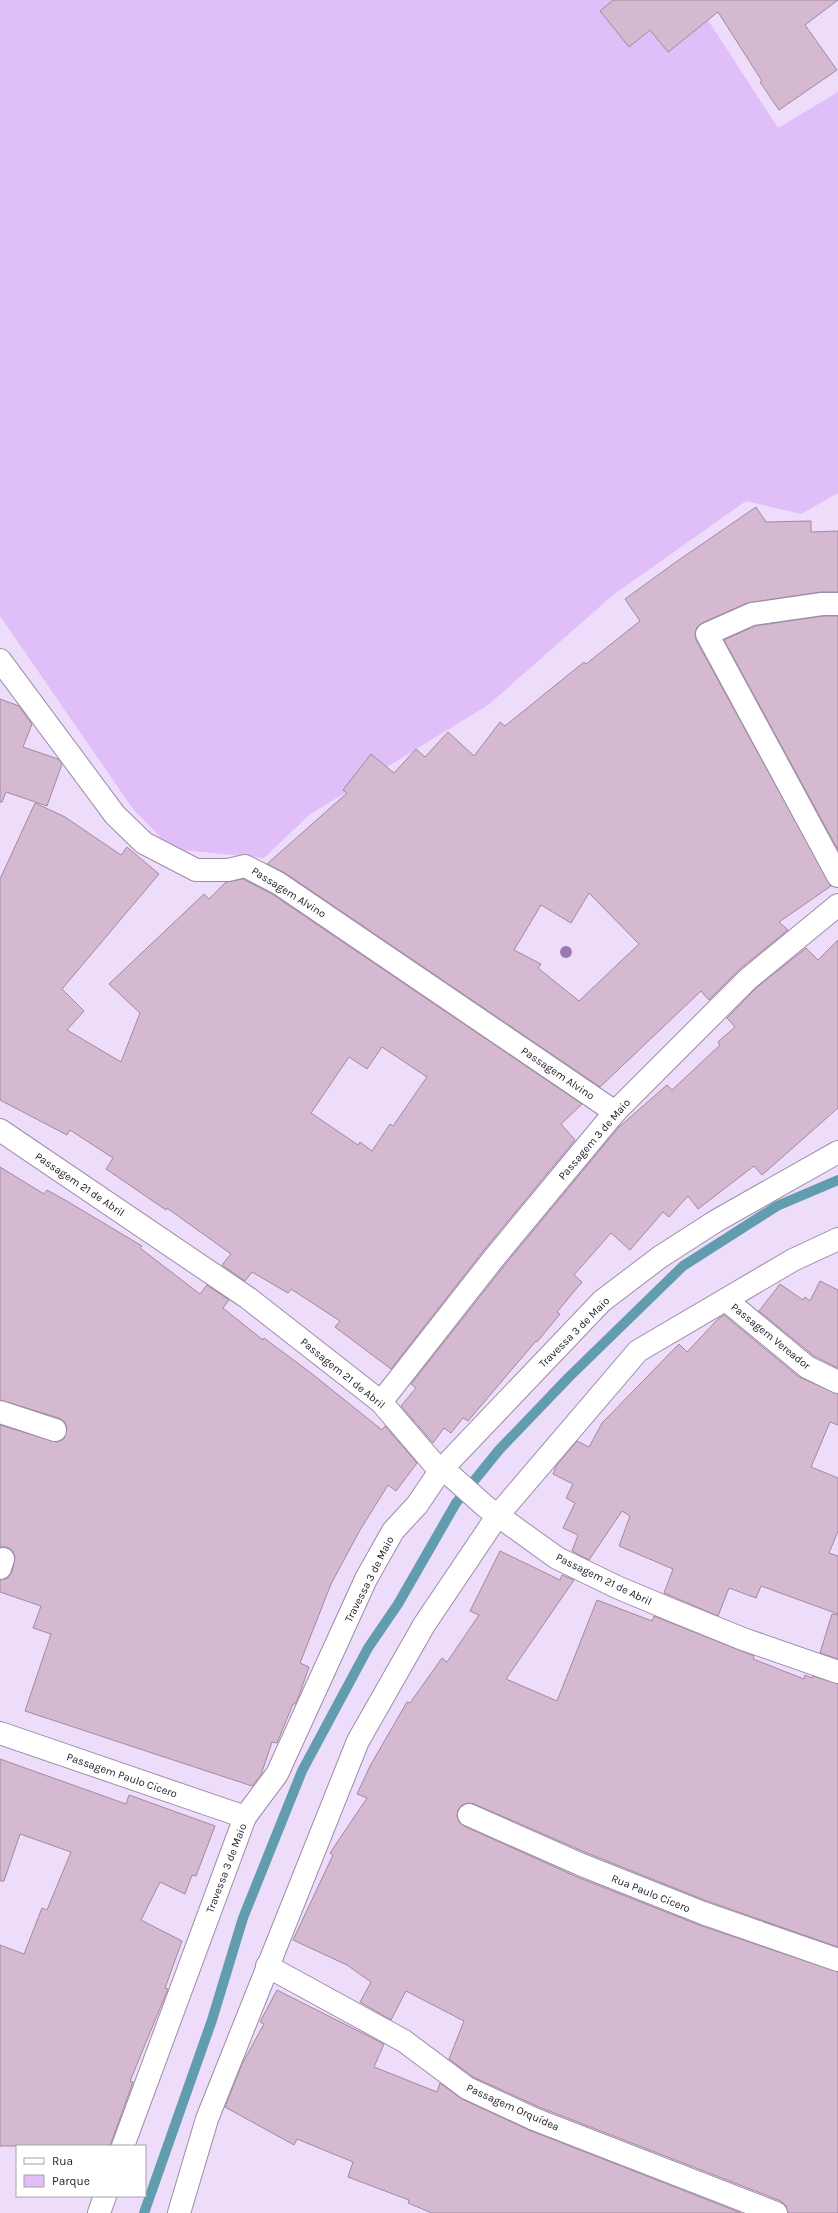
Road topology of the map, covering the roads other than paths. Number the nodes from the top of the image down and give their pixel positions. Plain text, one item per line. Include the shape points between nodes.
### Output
1 (838, 604) edge
2 (0, 660) edge
3 (838, 876) edge
4 (838, 905) edge
5 (615, 1112) junction
6 (0, 1130) edge
7 (838, 1152) edge
8 (838, 1239) edge
9 (726, 1300) junction
10 (838, 1382) edge
11 (381, 1402) junction
12 (0, 1412) edge
13 (55, 1430) dead end
14 (444, 1472) junction
15 (492, 1511) junction
16 (838, 1672) edge
17 (0, 1733) edge
18 (469, 1815) dead end
19 (245, 1817) junction
20 (838, 1960) edge
21 (267, 1966) junction
22 (123, 2145) edge
23 (105, 2197) edge
24 (99, 2213) edge
25 (179, 2213) edge
26 (776, 2213) edge

1 - 3 street via 752,614 707,634
2 - 5 street, Passagem Alvino via 115,815 144,843 196,870 228,870 246,866 278,883
4 - 5 street, Passagem 3 de Maio via 748,979
5 - 11 street, Passagem 3 de Maio
6 - 11 street, Passagem 21 de Abril via 248,1298
7 - 14 street, Travessa 3 de Maio via 770,1189 660,1256 602,1301
8 - 9 street via 793,1260
9 - 10 street, Passagem Vereador via 807,1367
9 - 15 street via 638,1351
11 - 14 street, Passagem 21 de Abril
12 - 13 street
14 - 15 street, Passagem 21 de Abril
14 - 19 street, Travessa 3 de Maio via 393,1531 366,1579 277,1774
15 - 16 street, Passagem 21 de Abril via 557,1558 619,1588 743,1639
15 - 21 street via 358,1741
17 - 19 street, Passagem Paulo Cícero
18 - 20 street, Rua Paulo Cícero via 582,1865 703,1913
19 - 22 street, Travessa 3 de Maio
21 - 25 street via 207,2119
21 - 26 street, Passagem Orquídea via 404,2041 467,2088 534,2119
23 - 24 street

